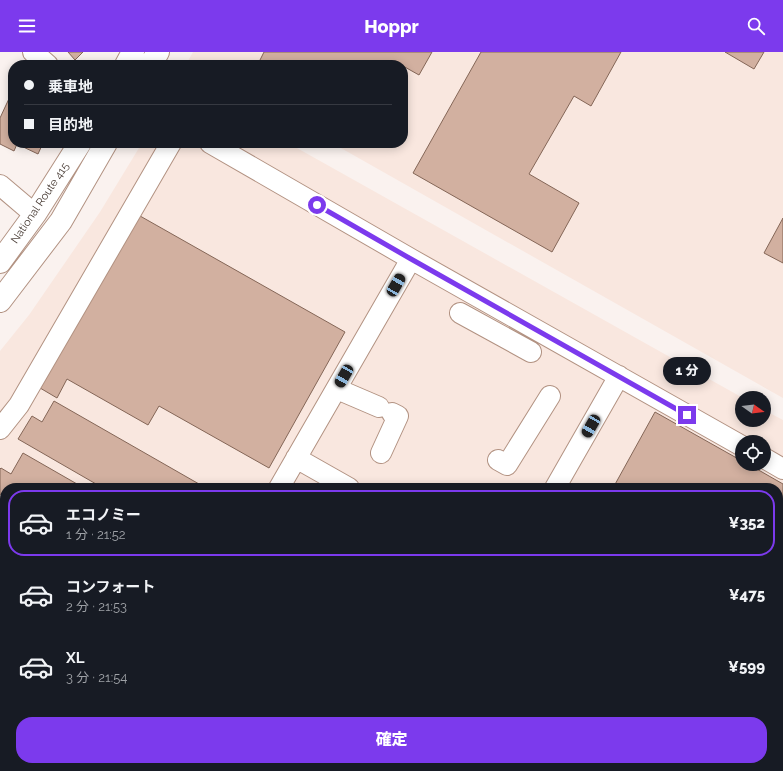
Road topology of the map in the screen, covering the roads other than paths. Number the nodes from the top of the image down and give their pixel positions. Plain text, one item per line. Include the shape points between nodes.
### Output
1 (32, 52) edge
2 (42, 60) edge
3 (77, 148) edge
4 (103, 148) edge
5 (168, 148) edge
6 (219, 148) edge
7 (0, 185) edge
8 (35, 214) junction
9 (411, 259) junction
10 (0, 262) edge
11 (0, 301) edge
12 (460, 313) dead end
13 (531, 352) dead end
14 (619, 376) junction
15 (336, 389) junction
16 (550, 396) dead end
17 (0, 429) edge
18 (735, 442) edge
19 (381, 453) dead end
20 (296, 458) junction
21 (498, 460) dead end
22 (771, 462) edge
23 (783, 469) edge
24 (282, 483) edge
25 (340, 483) edge
26 (559, 483) edge

1 - 2 street
3 - 8 main road, National Route 415
4 - 11 main road via 61,221
5 - 17 street via 19,405
6 - 9 street
7 - 8 street
8 - 10 main road, National Route 415
9 - 14 street via 573,359
9 - 15 street
12 - 13 street
14 - 18 street
14 - 26 street
15 - 19 street via 398,416
15 - 20 street
16 - 21 street via 507,464
20 - 24 street
20 - 25 street
22 - 23 street

